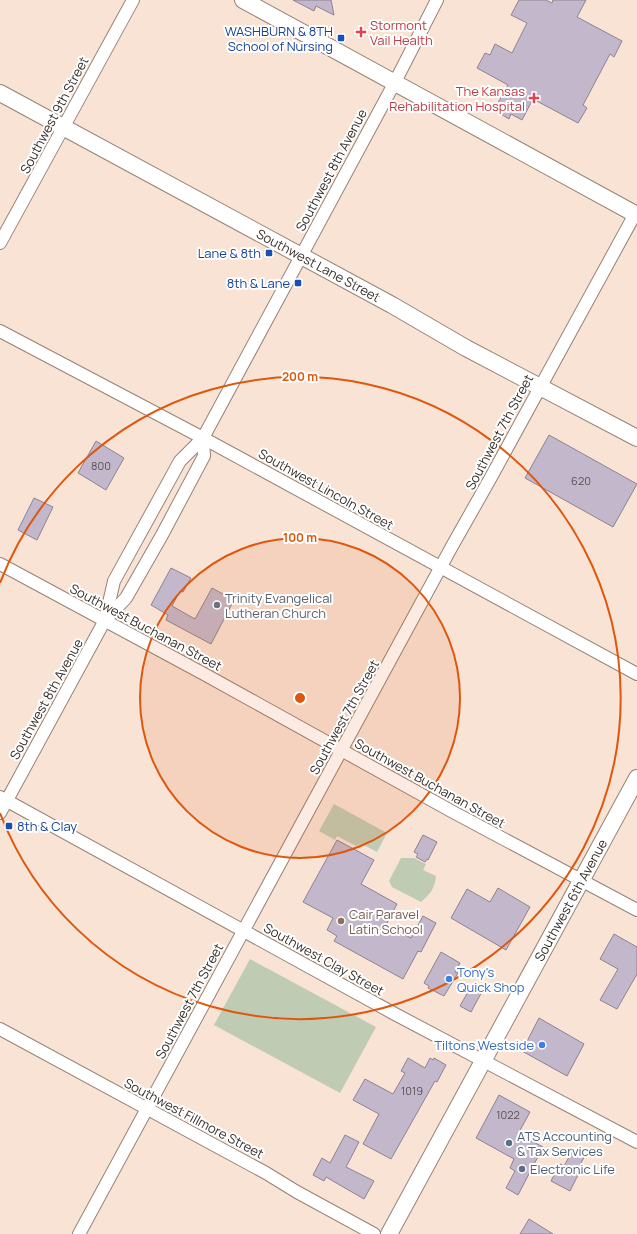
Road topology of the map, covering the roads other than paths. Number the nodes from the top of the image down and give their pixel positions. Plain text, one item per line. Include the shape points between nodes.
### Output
1 (133, 0) edge
2 (243, 0) edge
3 (437, 0) edge
4 (395, 82) junction
5 (0, 93) edge
6 (64, 127) junction
7 (636, 214) edge
8 (0, 243) edge
9 (301, 256) junction
10 (0, 331) edge
11 (539, 388) junction
12 (203, 438) junction
13 (637, 438) edge
14 (0, 564) edge
15 (440, 568) junction
16 (105, 620) junction
17 (637, 674) edge
18 (342, 750) junction
19 (637, 778) edge
20 (3, 799) edge
21 (0, 813) edge
22 (582, 880) junction
23 (637, 910) edge
24 (243, 931) junction
25 (0, 1029) edge
26 (484, 1060) junction
27 (147, 1109) junction
28 (637, 1142) edge
29 (79, 1234) edge
30 (374, 1234) edge
31 (389, 1234) edge

1 - 6 street, Southwest 9th Street
2 - 4 main road
3 - 4 street, Southwest 8th Avenue
4 - 7 main road
4 - 9 street, Southwest 8th Avenue
5 - 6 main road, Southwest Lane Street
6 - 8 street, Southwest 9th Street
6 - 9 main road, Southwest Lane Street
7 - 11 street, Southwest 7th Street
9 - 11 main road, Southwest Lane Street
9 - 12 street, Southwest 8th Avenue
10 - 12 street, Southwest Lincoln Street
11 - 13 main road, Southwest Lane Street
11 - 15 street, Southwest 7th Street
12 - 15 street, Southwest Lincoln Street
12 - 16 street, Southwest 8th Avenue via 180,461 114,581
12 - 16 street, Southwest 8th Avenue via 204,456 162,535 126,598
14 - 16 street, Southwest Buchanan Street
15 - 17 street, Southwest Lincoln Street
15 - 18 street, Southwest 7th Street
16 - 18 street, Southwest Buchanan Street
16 - 20 street, Southwest 8th Avenue
18 - 22 street, Southwest Buchanan Street
18 - 24 street, Southwest 7th Street
19 - 22 main road, Southwest 6th Avenue
20 - 21 street, Southwest 8th Avenue
20 - 24 street, Southwest Clay Street
22 - 23 street, Southwest Buchanan Street
22 - 26 main road, Southwest 6th Avenue
24 - 26 street, Southwest Clay Street
24 - 27 street, Southwest 7th Street
25 - 27 street, Southwest Fillmore Street
26 - 28 street, Southwest Clay Street
26 - 31 main road, Southwest 6th Avenue
27 - 29 street, Southwest 7th Street
27 - 30 street, Southwest Fillmore Street

